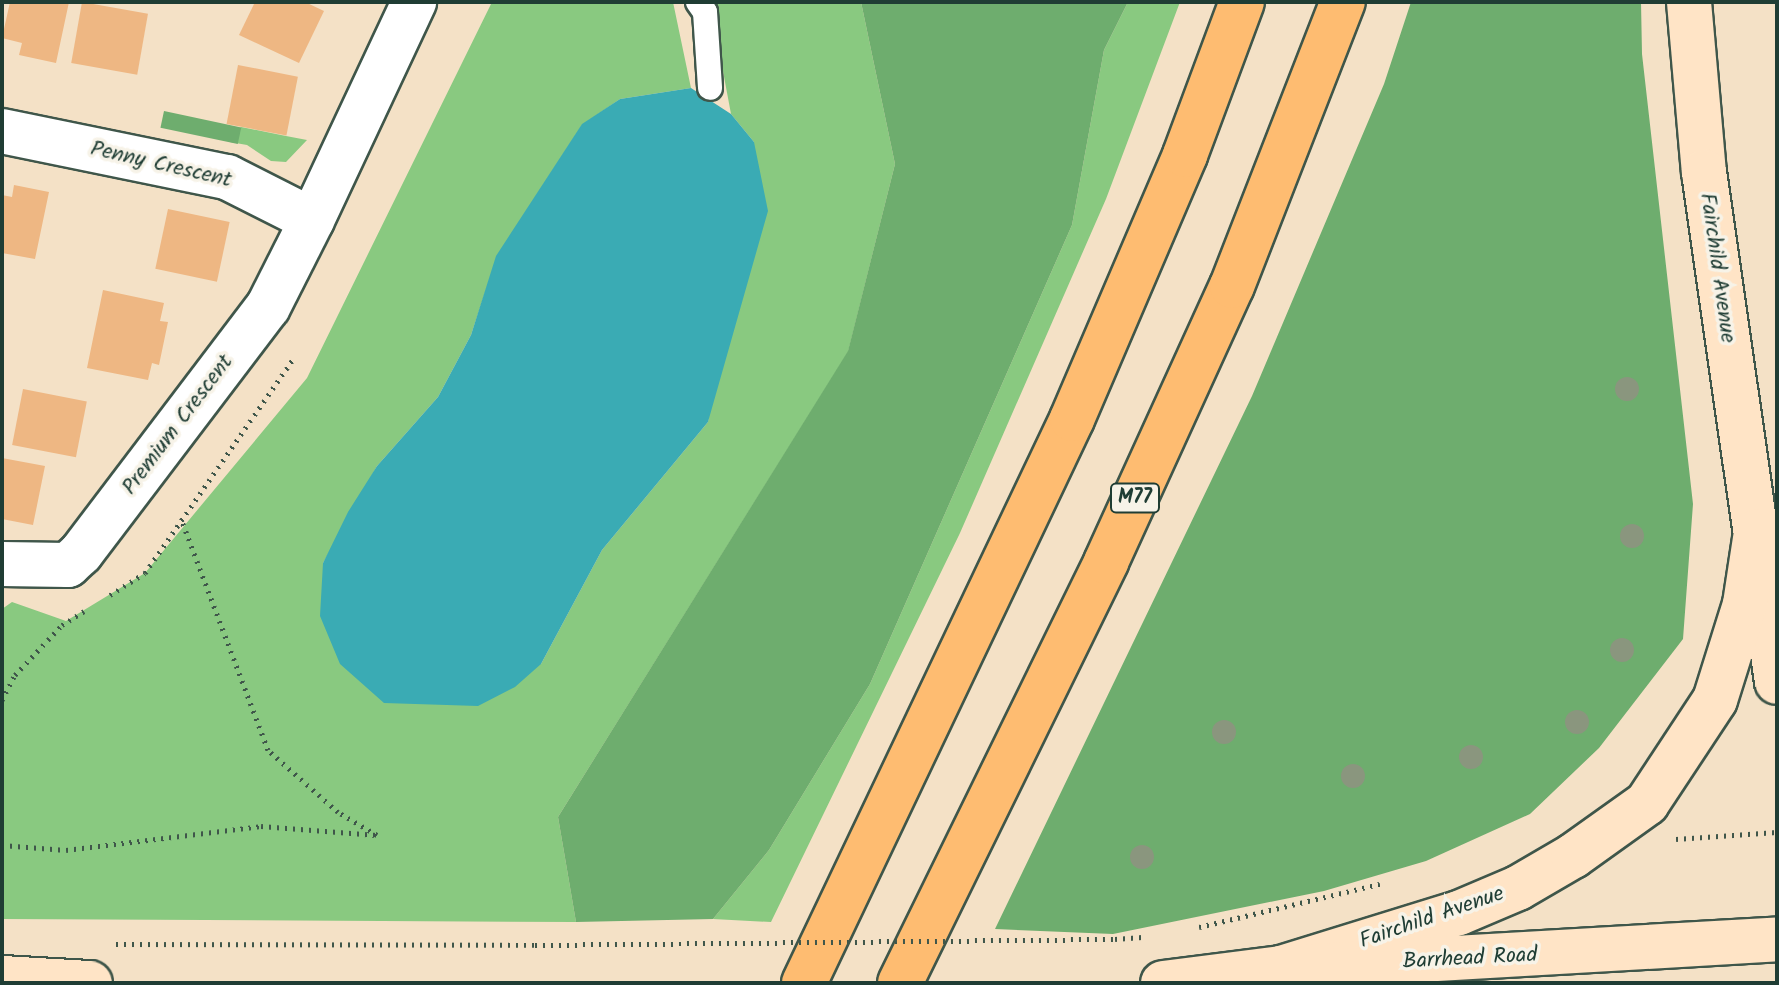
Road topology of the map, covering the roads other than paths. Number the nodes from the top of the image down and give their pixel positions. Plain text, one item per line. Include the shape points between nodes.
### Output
1 (414, 2) edge
2 (698, 2) edge
3 (1242, 2) edge
4 (1343, 2) edge
5 (1689, 2) edge
6 (710, 88) dead end
7 (2, 131) edge
8 (312, 220) junction
9 (1756, 532) junction
10 (2, 564) edge
11 (1777, 682) edge
12 (1777, 939) edge
13 (97, 963) edge
14 (1281, 968) junction
15 (2, 978) edge
16 (804, 983) edge
17 (900, 983) edge
18 (1163, 983) edge

1 - 8 street
2 - 6 lane via 705,12
3 - 16 highway via 1185,155 1072,419
4 - 17 highway, M77 via 1232,286 1106,562
5 - 9 street, Fairchild Avenue via 1704,172
7 - 8 street, Penny Crescent via 227,177
8 - 10 street, Premium Crescent via 268,307 81,553 68,565
9 - 11 street, Fairchild Avenue
9 - 14 street, Fairchild Avenue via 1745,604 1715,700 1647,803 1518,888 1459,913
12 - 14 street, Barrhead Road
13 - 15 street
14 - 18 street, Barrhead Road

